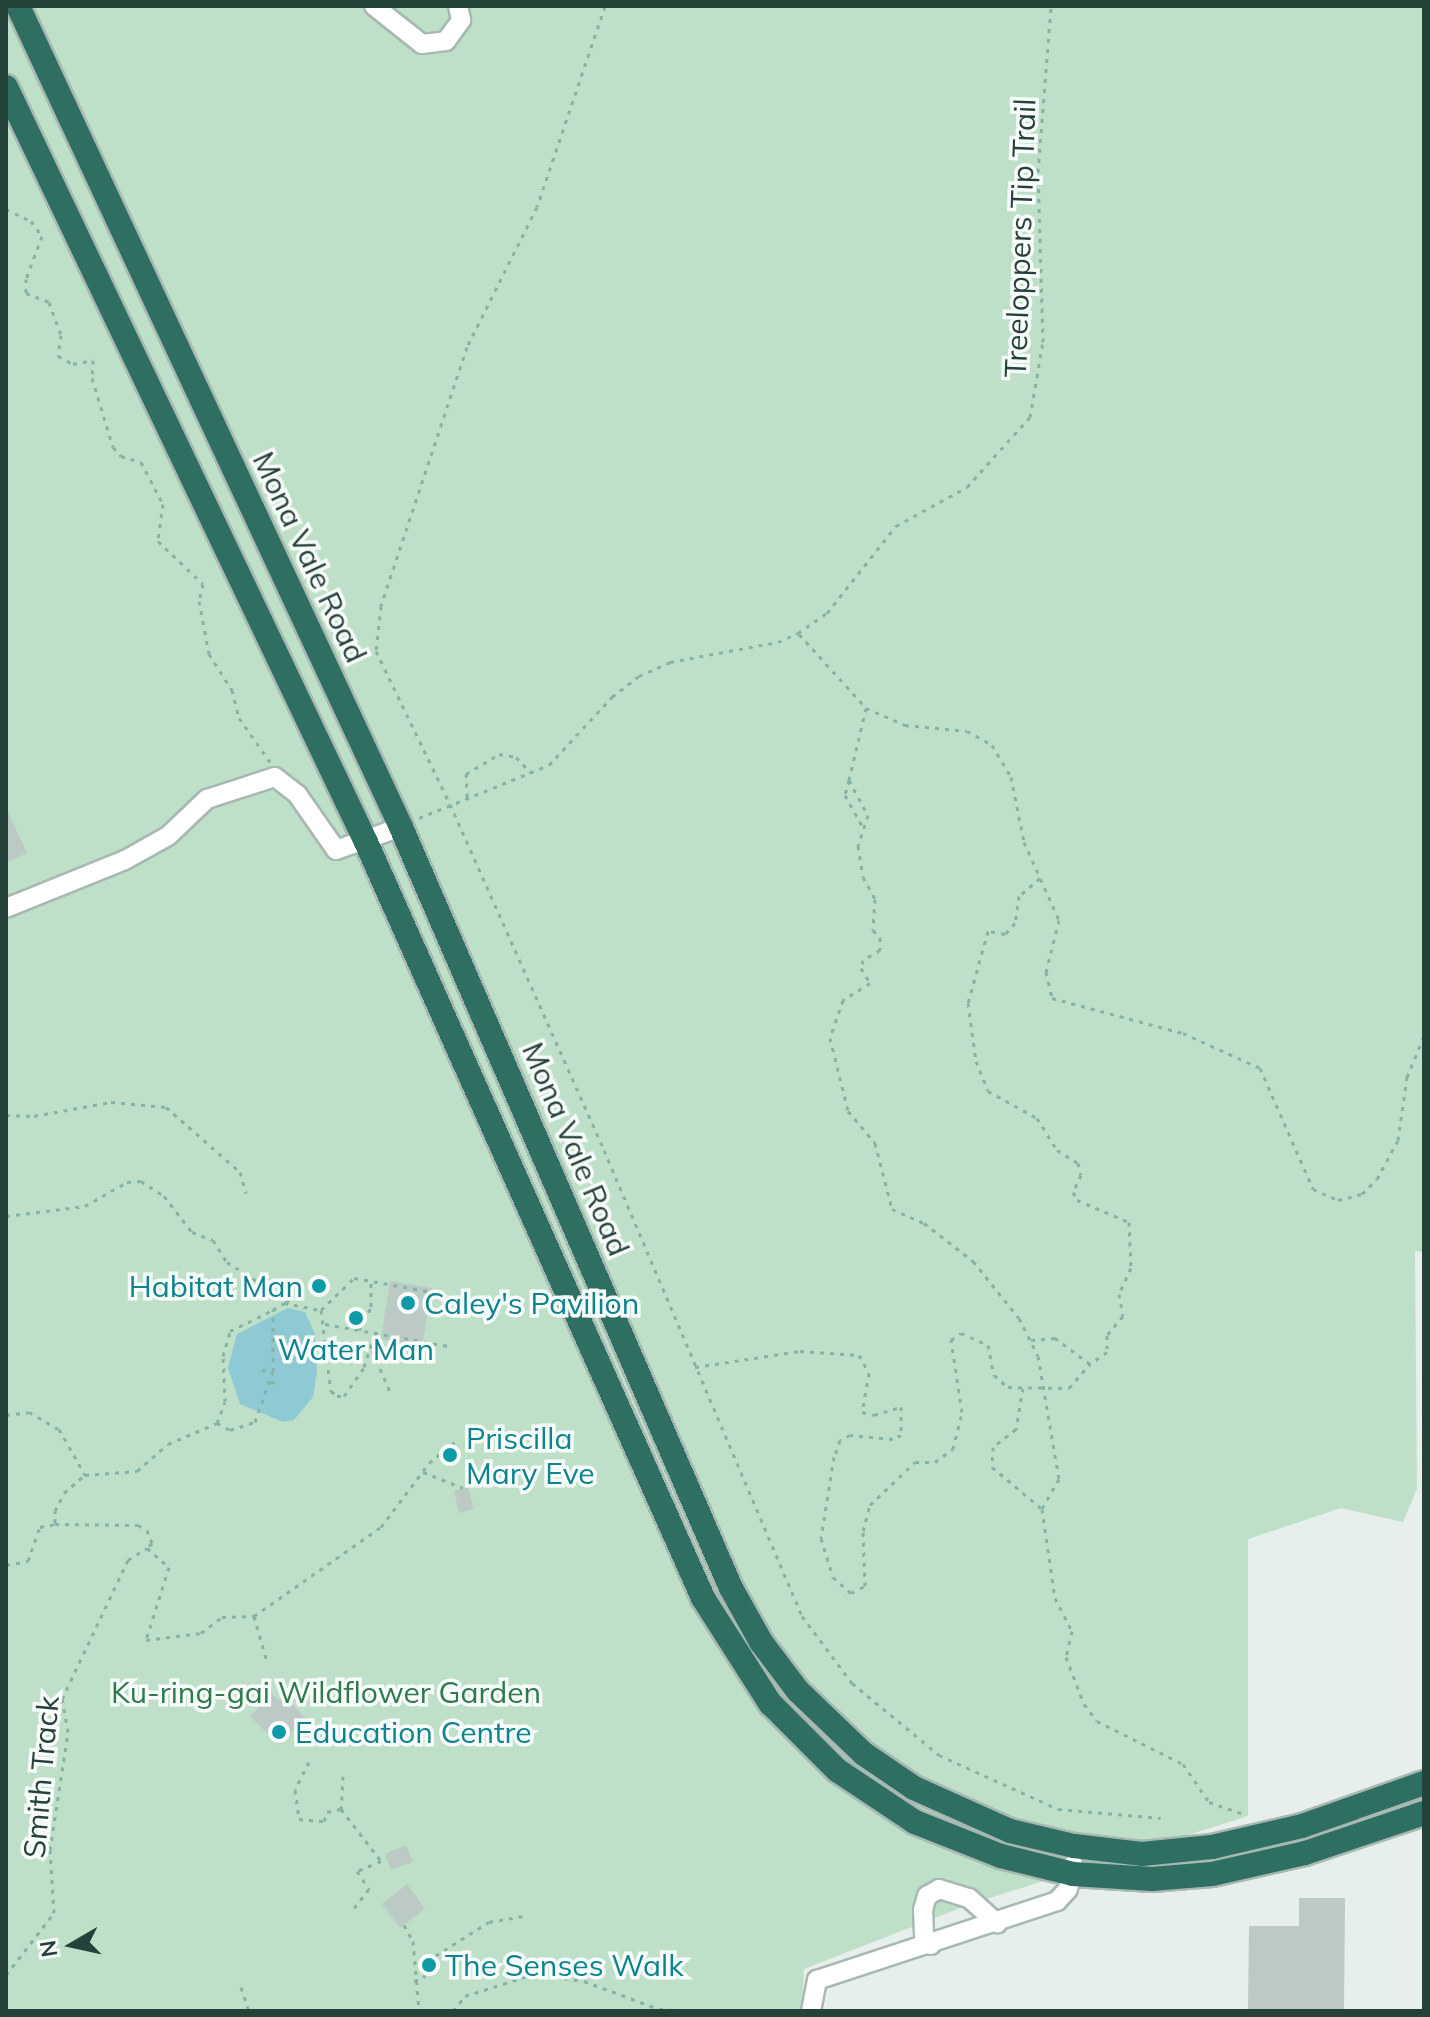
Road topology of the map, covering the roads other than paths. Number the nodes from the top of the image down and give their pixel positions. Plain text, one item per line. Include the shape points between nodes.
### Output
1 (18, 6) edge
2 (374, 6) edge
3 (458, 6) edge
4 (6, 87) edge
5 (401, 827) junction
6 (366, 842) junction
7 (6, 908) edge
8 (1424, 1783) edge
9 (1424, 1813) edge
10 (1074, 1846) junction
11 (1073, 1874) junction
12 (997, 1923) junction
13 (931, 1945) junction
14 (811, 2011) edge

1 - 5 highway, Mona Vale Road
2 - 3 street via 422,44 446,41 461,20
4 - 6 highway
5 - 6 street
5 - 10 highway, Mona Vale Road via 731,1588 761,1642 841,1734 889,1772 970,1816
6 - 7 street via 336,850 297,794 275,777 207,799 168,836 125,860
6 - 11 highway via 703,1598 743,1667 791,1727 862,1789 915,1822 972,1846
8 - 10 highway, Mona Vale Road via 1255,1839 1142,1854
9 - 11 highway via 1305,1853 1212,1874 1152,1879
10 - 11 street
11 - 12 street via 1057,1901
12 - 13 street
12 - 13 street via 969,1898 939,1889 927,1896 923,1910 924,1936
13 - 14 street via 817,1980

